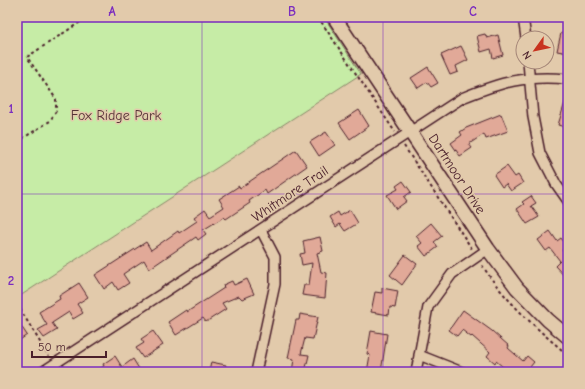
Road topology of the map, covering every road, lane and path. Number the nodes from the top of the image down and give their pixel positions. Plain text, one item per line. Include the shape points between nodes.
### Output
1 (88, 17) edge
2 (334, 17) edge
3 (523, 17) edge
4 (525, 30) edge
5 (529, 70) edge
6 (530, 78) junction
7 (568, 79) edge
8 (410, 131) junction
9 (17, 142) edge
10 (568, 201) edge
11 (261, 230) junction
12 (488, 250) junction
13 (17, 304) edge
14 (568, 337) edge
15 (419, 355) junction
16 (54, 364) junction
17 (42, 372) edge
18 (256, 372) edge
19 (416, 372) edge
20 (462, 372) edge

1 - 9 path via 27,57 56,100 56,111 50,121
2 - 8 street, Dartmoor Drive
3 - 4 street
5 - 6 street
6 - 7 street, Whitmore Trail
6 - 8 street, Whitmore Trail via 510,80 462,98
6 - 10 street via 533,117 540,153
8 - 11 street, Whitmore Trail
8 - 12 street, Dartmoor Drive
11 - 16 street, Whitmore Trail
11 - 18 street via 275,257 275,284
12 - 14 street, Dartmoor Drive via 517,288
12 - 15 street via 452,274 428,307
13 - 16 path
15 - 19 street
15 - 20 street
16 - 17 street, Whitmore Trail

